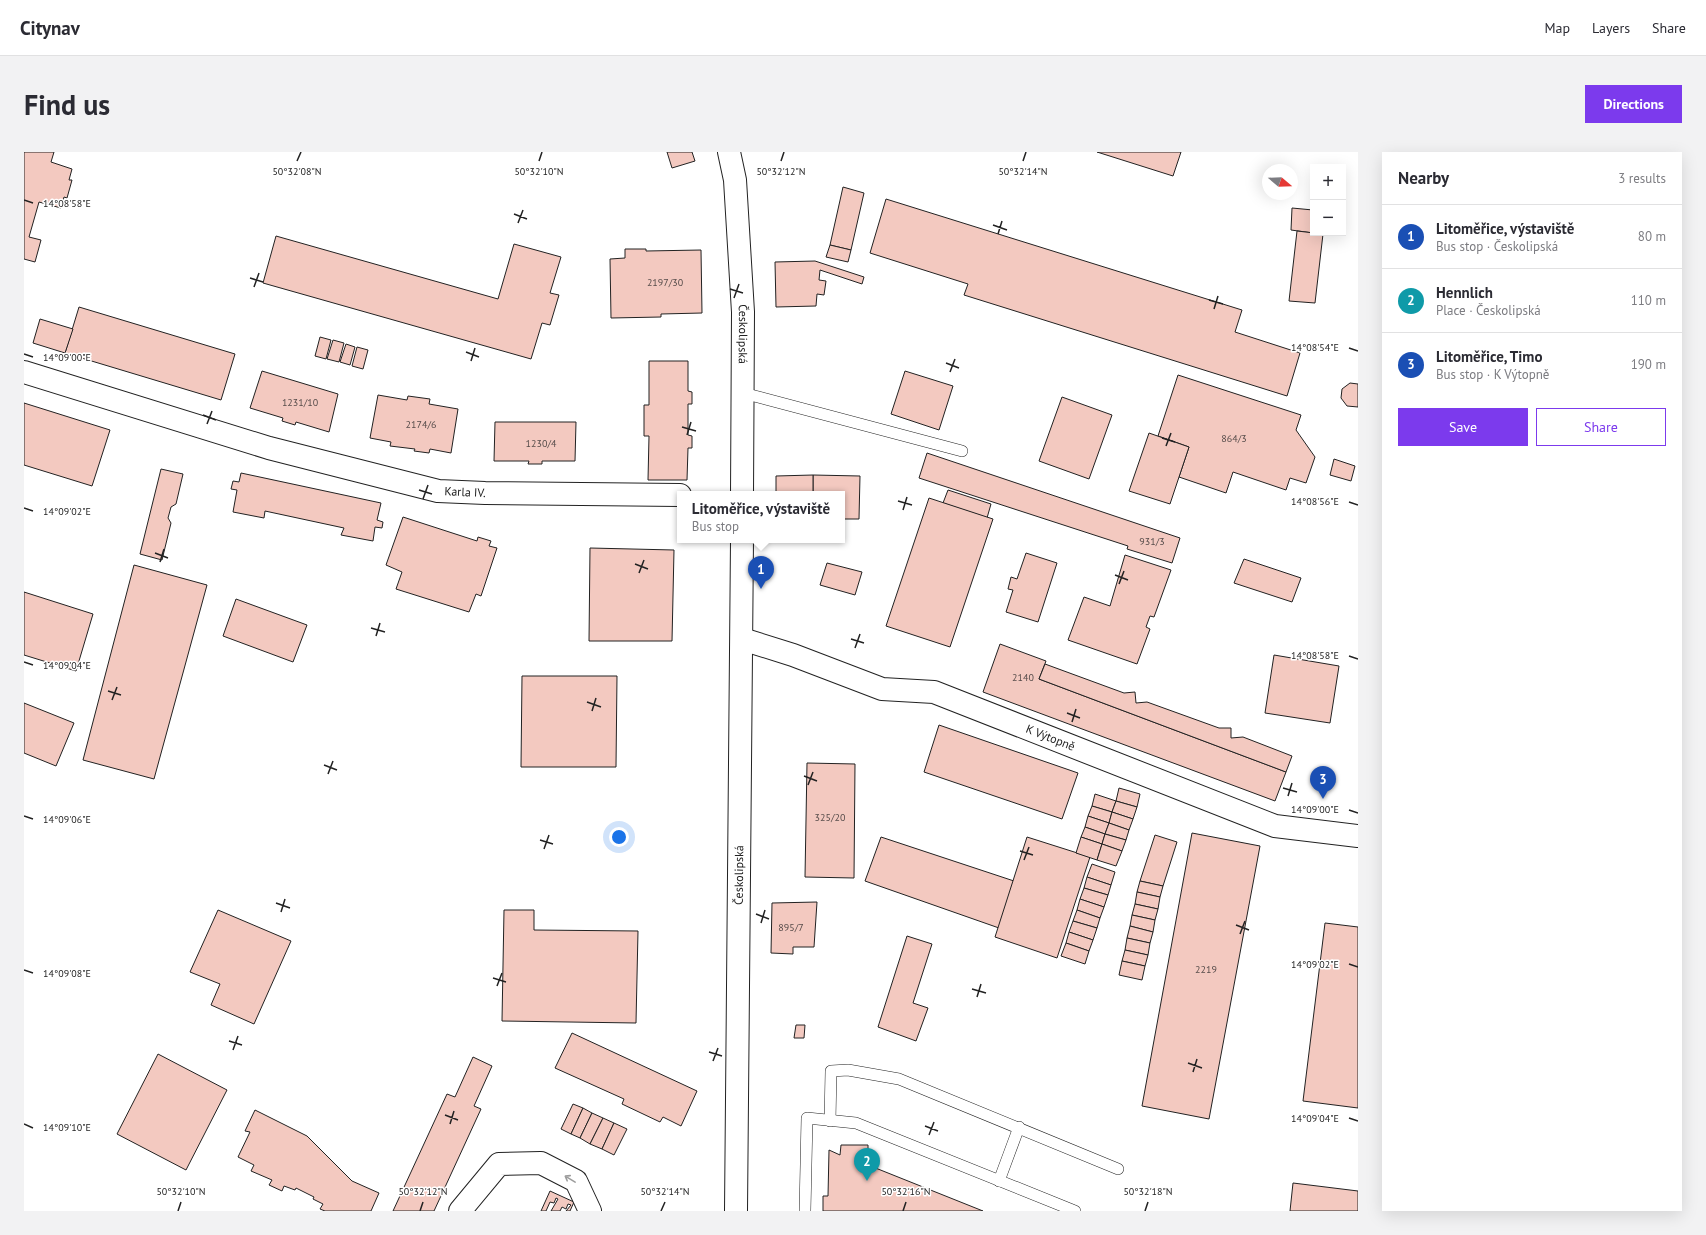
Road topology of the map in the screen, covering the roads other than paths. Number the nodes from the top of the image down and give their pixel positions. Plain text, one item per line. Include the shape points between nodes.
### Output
1 (729, 152) edge
2 (24, 372) edge
3 (743, 393) junction
4 (962, 451) dead end
5 (742, 491) edge
6 (677, 496) edge
7 (742, 543) edge
8 (742, 639) junction
9 (1358, 836) edge
10 (830, 1121) junction
11 (1019, 1127) junction
12 (1118, 1169) dead end
13 (999, 1181) junction
14 (460, 1211) edge
15 (590, 1211) edge
16 (736, 1211) edge
17 (805, 1211) edge
18 (1075, 1211) edge

1 - 3 street, Českolipská via 735,180 740,237
2 - 6 street, Karla IV. via 232,437 438,491
3 - 4 lane
3 - 5 street, Českolipská
7 - 8 street, Českolipská
8 - 9 street, K Výtopně via 793,655 882,689 934,692 1275,826
8 - 16 street, Českolipská
10 - 11 lane via 831,1071 848,1070 900,1079
10 - 13 lane via 856,1124
10 - 17 lane via 807,1118
11 - 12 lane
11 - 13 lane
13 - 18 lane
15 -> 14 street via 576,1181 541,1163 499,1164

